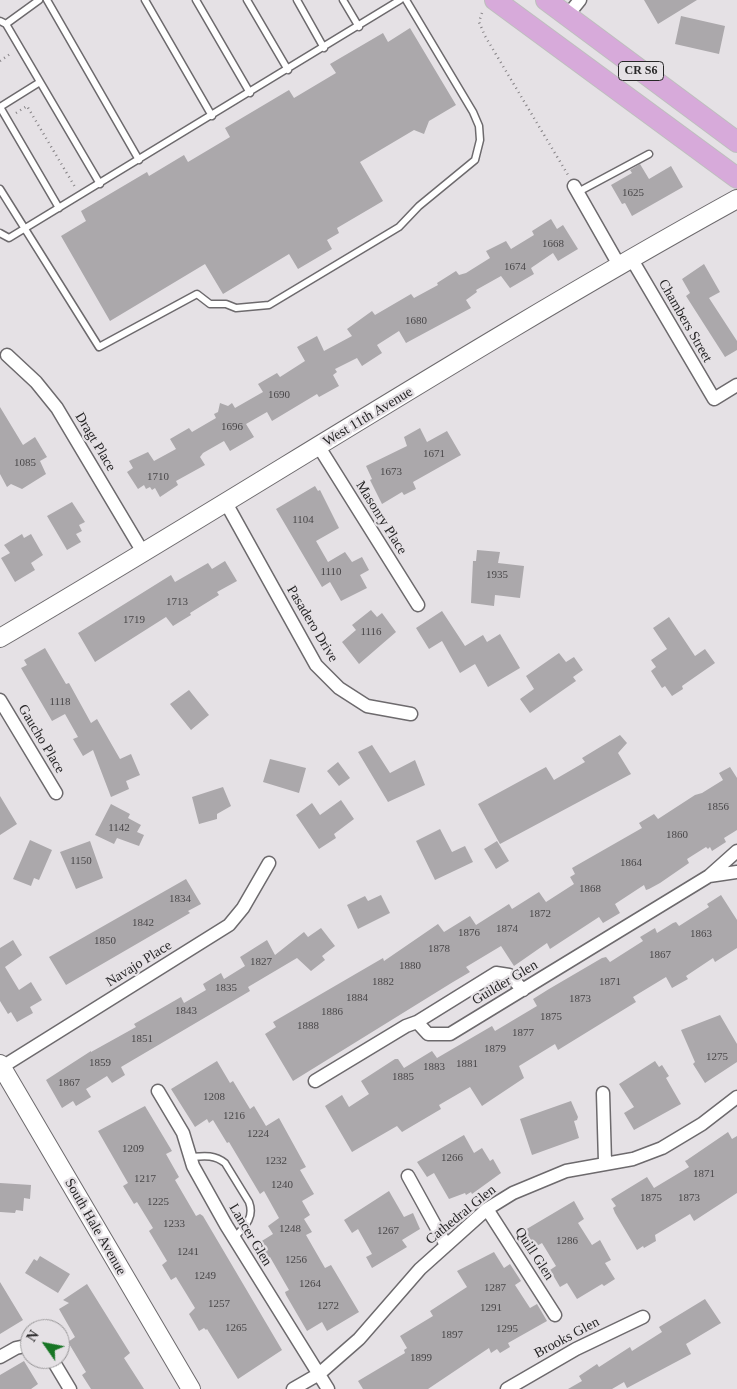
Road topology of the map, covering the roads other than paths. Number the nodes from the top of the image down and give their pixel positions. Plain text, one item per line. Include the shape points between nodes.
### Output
1 (39, 0) edge
2 (47, 0) edge
3 (145, 0) edge
4 (196, 0) edge
5 (247, 0) edge
6 (297, 0) edge
7 (344, 0) edge
8 (399, 0) edge
9 (406, 0) edge
10 (546, 0) edge
11 (580, 0) edge
12 (489, 6) edge
13 (567, 16) junction
14 (3, 22) edge
15 (359, 27) junction
16 (324, 48) junction
17 (288, 70) junction
18 (40, 82) junction
19 (250, 92) junction
20 (0, 107) edge
21 (212, 116) junction
22 (737, 142) edge
23 (649, 154) dead end
24 (138, 160) junction
25 (737, 178) edge
26 (100, 184) junction
27 (0, 189) edge
28 (576, 189) joint
29 (737, 199) edge
30 (60, 208) junction
31 (24, 229) junction
32 (0, 233) edge
33 (625, 261) junction
34 (7, 355) dead end
35 (737, 384) edge
36 (319, 447) junction
37 (226, 504) junction
38 (144, 554) junction
39 (418, 605) dead end
40 (0, 638) edge
41 (0, 700) edge
42 (410, 714) dead end
43 (56, 792) dead end
44 (737, 850) edge
45 (270, 863) dead end
46 (737, 872) edge
47 (709, 876) junction
48 (523, 990) junction
49 (417, 1022) junction
50 (1, 1066) edge
51 (315, 1081) dead end
52 (158, 1091) dead end
53 (603, 1093) dead end
54 (737, 1097) edge
55 (190, 1157) junction
56 (605, 1162) junction
57 (408, 1176) dead end
58 (487, 1209) junction
59 (234, 1238) junction
60 (446, 1245) junction
61 (555, 1315) dead end
62 (643, 1316) dead end
63 (20, 1347) edge
64 (0, 1357) edge
65 (58, 1369) edge
66 (319, 1374) junction
67 (70, 1389) edge
68 (191, 1389) edge
69 (293, 1389) edge
70 (328, 1389) edge
71 (507, 1389) edge

1 - 14 lane
2 - 24 lane
3 - 21 lane
4 - 19 lane
5 - 17 lane
6 - 16 lane
7 - 15 lane
8 - 15 lane
9 - 31 lane via 473,112 479,126 480,150 465,170 383,237 269,305 236,308 210,304 198,294 99,348
10 - 13 main road, CR S6
11 - 13 street
12 - 25 main road, CR S6
13 - 22 main road, CR S6
14 - 18 lane
15 - 16 lane
16 - 17 lane
17 - 19 lane
18 - 20 lane
18 - 26 lane
19 - 21 lane
20 - 30 lane
21 - 24 lane
23 - 28 lane
24 - 26 lane
26 - 30 lane
27 - 31 lane
28 - 33 street, Chambers Street
29 - 33 street, West 11th Avenue
30 - 31 lane
31 - 32 lane via 9,238
33 - 35 street, Chambers Street via 714,399
33 - 36 street, West 11th Avenue
34 - 38 street, Dragt Place via 36,382 57,408
36 - 37 street, West 11th Avenue
36 - 39 street, Masonry Place
37 - 38 street, West 11th Avenue
37 - 42 street, Pasadero Drive via 316,665 339,688 366,706
38 - 40 street, West 11th Avenue
41 - 43 street, Gaucho Place
44 - 47 street, Guilder Glen
45 - 50 street, Navajo Place via 244,908 229,925
46 - 47 street, Guilder Glen
47 - 48 street, Guilder Glen
48 - 49 street, Guilder Glen via 450,1034 428,1034
48 - 49 street via 509,976 496,973
49 - 51 street
50 - 68 street, South Hale Avenue
52 - 55 street, Lancer Glen via 183,1133
53 - 56 street
54 - 56 street, Cathedral Glen via 702,1124 662,1148 633,1159
55 - 59 street, Lancer Glen
55 - 59 lane via 219,1158 249,1202 251,1216
56 - 58 street, Cathedral Glen via 566,1171 513,1192
57 - 60 street
58 - 60 street, Cathedral Glen
58 - 61 street, Quill Glen
59 - 66 street, Lancer Glen
60 - 66 street, Cathedral Glen via 420,1269 359,1339
62 - 71 street, Brooks Glen via 576,1349
63 - 64 street
65 - 67 street
66 - 69 street, Cathedral Glen
66 - 70 street, Lancer Glen

